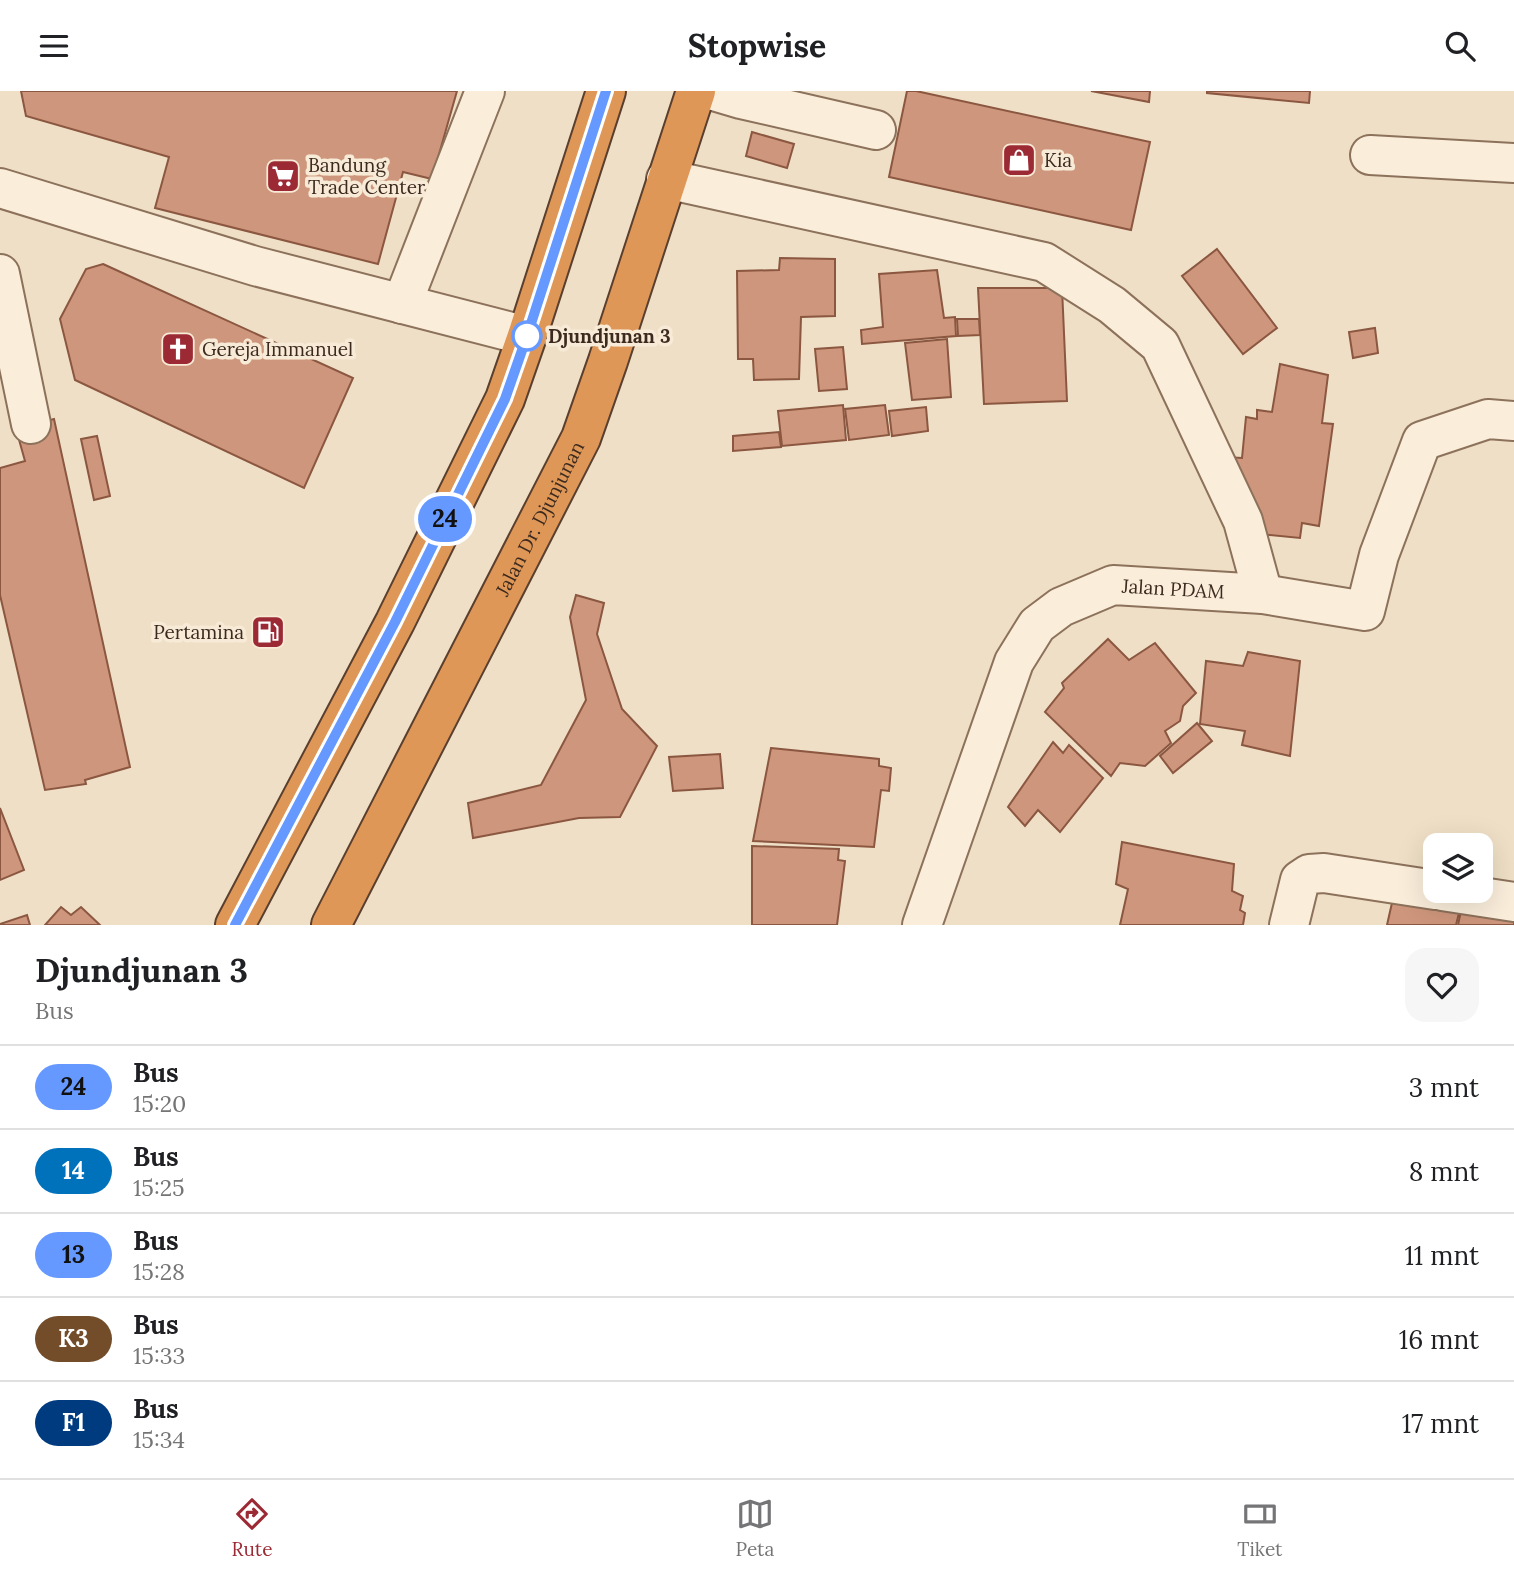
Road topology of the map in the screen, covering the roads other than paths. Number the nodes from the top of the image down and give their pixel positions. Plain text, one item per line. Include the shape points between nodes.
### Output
1 (485, 91) edge
2 (606, 91) edge
3 (696, 91) edge
4 (714, 91) edge
5 (876, 130) dead end
6 (1370, 155) dead end
7 (1514, 163) edge
8 (666, 179) junction
9 (0, 188) edge
10 (0, 275) edge
11 (402, 304) junction
12 (527, 336) junction
13 (1514, 421) edge
14 (31, 424) dead end
15 (1263, 594) junction
16 (1423, 888) edge
17 (1493, 899) edge
18 (1514, 902) edge
19 (235, 925) edge
20 (331, 925) edge
21 (922, 925) edge
22 (1289, 925) edge

1 - 11 street
2 - 12 highway
3 - 8 highway, Jalan Dr. Djunjunan
4 - 5 street
6 - 7 street
8 - 15 street via 1044,262 1112,305 1160,345 1243,521
8 - 20 highway, Jalan Dr. Djunjunan via 581,437
9 - 11 street via 255,266
10 - 14 street
11 - 12 street
12 - 19 highway via 505,399 395,622
13 - 15 street, Jalan PDAM via 1488,419 1422,441 1379,555 1365,611
15 - 21 street, Jalan PDAM via 1113,585 1061,607 1037,625 1014,662
16 - 22 street via 1309,874 1300,880
17 - 18 street

